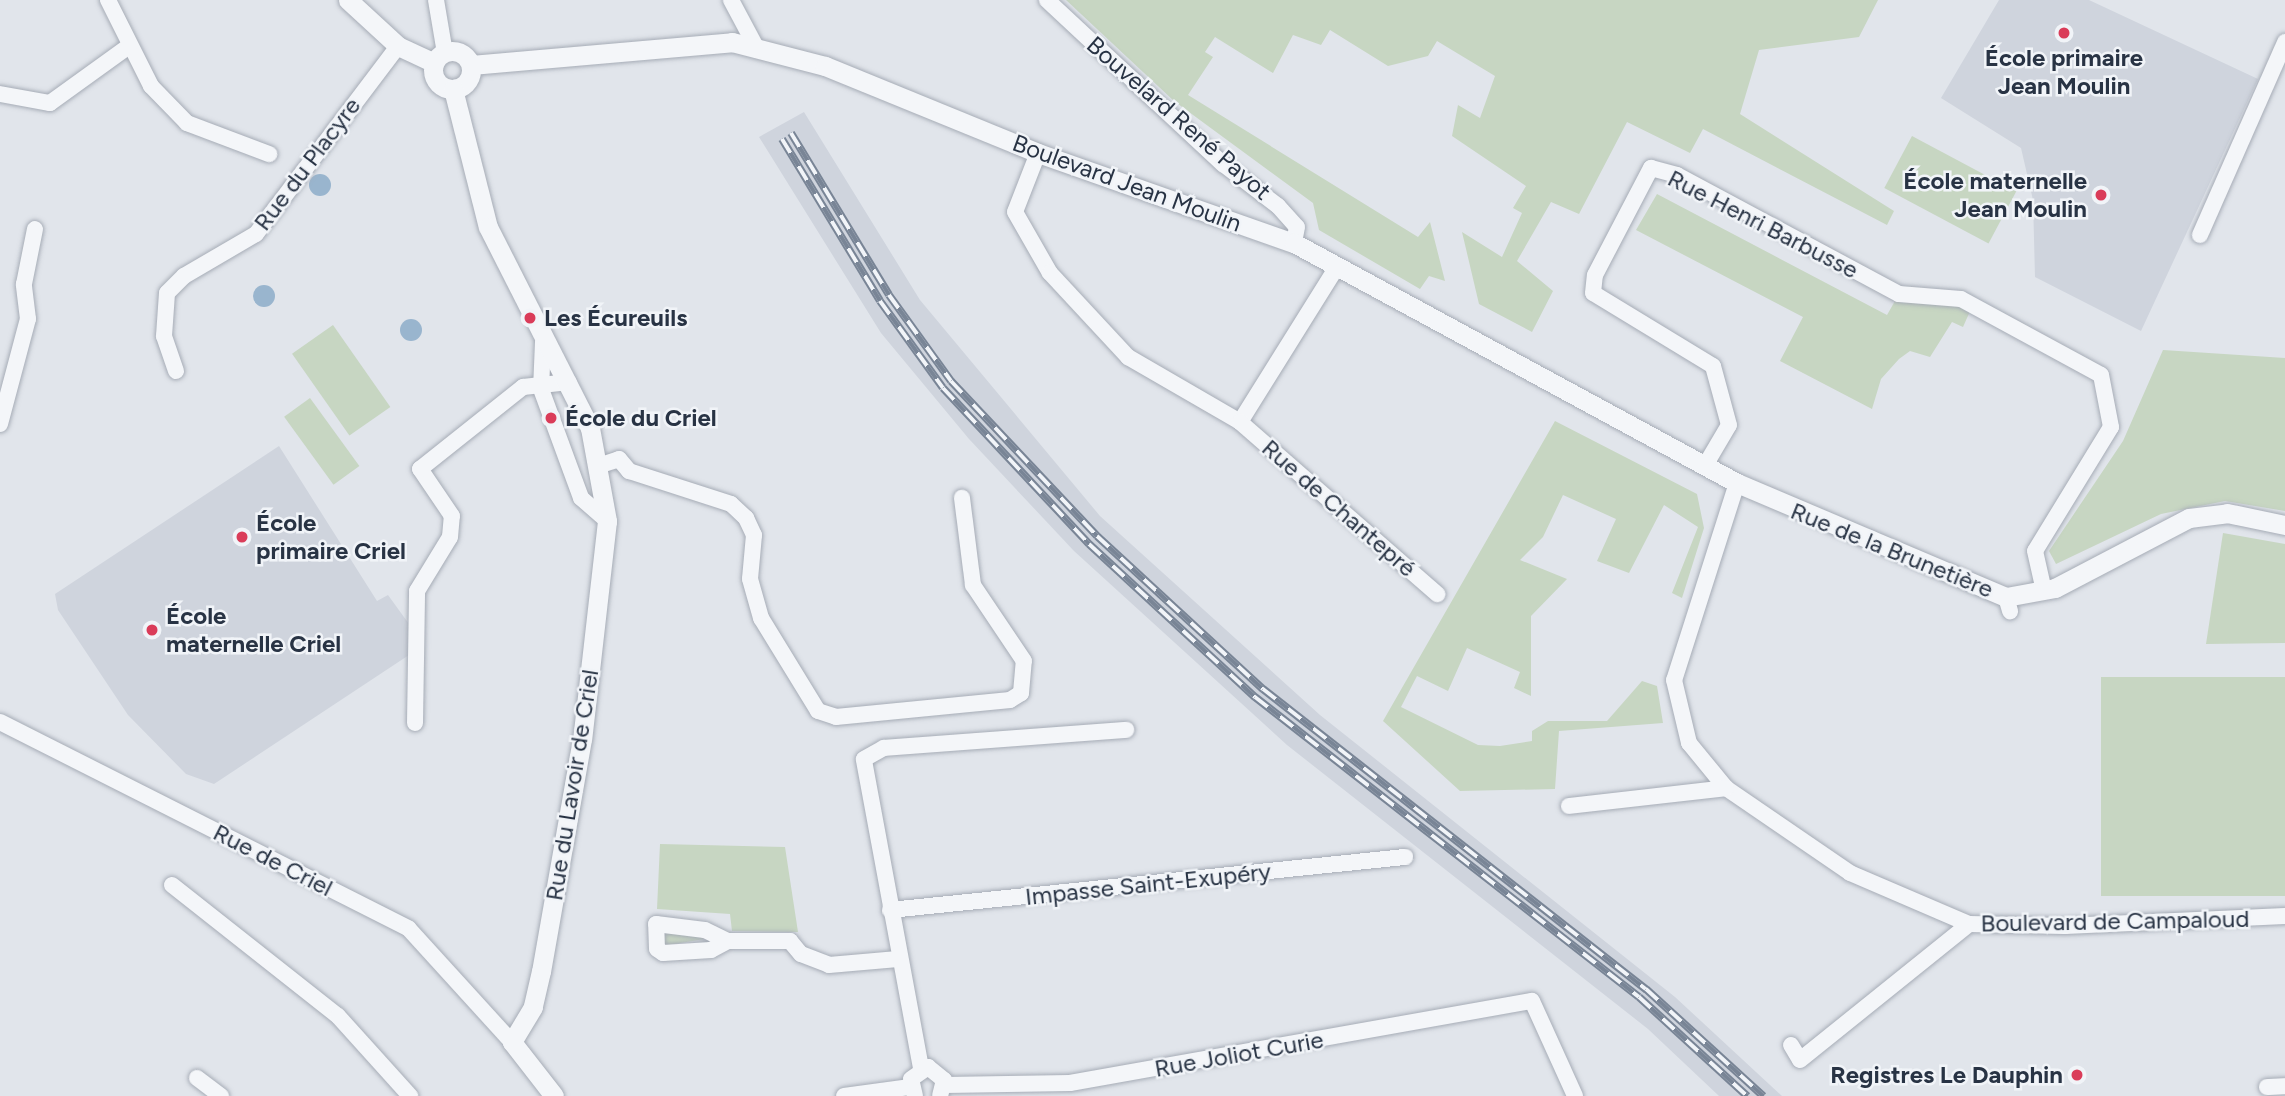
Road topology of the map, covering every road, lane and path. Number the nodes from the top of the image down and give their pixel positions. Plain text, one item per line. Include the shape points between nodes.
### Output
1 (108, 0) edge
2 (348, 0) edge
3 (436, 0) edge
4 (731, 0) edge
5 (1047, 0) edge
6 (2285, 43) edge
7 (398, 46) junction
8 (129, 47) junction
9 (756, 47) junction
10 (439, 58) junction
11 (471, 65) junction
12 (453, 89) junction
13 (0, 94) edge
14 (1038, 153) junction
15 (269, 154) dead end
16 (35, 229) dead end
17 (2200, 235) dead end
18 (1294, 243) junction
19 (1337, 267) junction
20 (543, 342) junction
21 (176, 371) dead end
22 (569, 382) junction
23 (541, 389) junction
24 (1241, 422) junction
25 (0, 424) edge
26 (1706, 464) junction
27 (601, 465) junction
28 (1737, 483) junction
29 (962, 498) dead end
30 (607, 521) junction
31 (2285, 525) edge
32 (2044, 592) junction
33 (1437, 594) dead end
34 (0, 722) edge
35 (415, 723) dead end
36 (1126, 730) dead end
37 (1726, 788) junction
38 (1569, 806) dead end
39 (1405, 857) dead end
40 (172, 885) dead end
41 (890, 910) junction
42 (2285, 916) edge
43 (1969, 924) junction
44 (727, 941) dead end
45 (898, 959) junction
46 (512, 1042) junction
47 (1791, 1045) dead end
48 (921, 1068) junction
49 (197, 1078) dead end
50 (2285, 1086) edge
51 (2267, 1087) dead end
52 (913, 1091) edge
53 (942, 1091) edge
54 (220, 1096) edge
55 (410, 1096) edge
56 (554, 1096) edge
57 (844, 1096) edge
58 (1575, 1096) edge

1 - 8 street
2 - 7 street
3 - 10 street
4 - 9 street
5 - 18 street, Bouvelard René Payot via 1223,164 1278,206 1297,227
6 - 17 street
7 - 10 street
7 - 21 street, Rue du Placyre via 256,234 184,276 167,293 164,336
8 - 13 street via 50,103
8 - 15 street via 151,86 187,123
9 - 11 street, Boulevard Jean Moulin via 732,42
9 - 14 street, Boulevard Jean Moulin via 825,66
10 - 11 street via 461,53
10 - 12 street via 437,82
11 - 12 street via 467,82
12 - 20 street, Rue du Lavoir de Criel via 488,227
14 - 18 street, Boulevard Jean Moulin
14 - 24 street, Rue de Chantepré via 1015,212 1050,273 1128,357
16 - 25 street via 24,285 28,319
18 - 19 street, Boulevard Jean Moulin
19 - 24 street, Rue de Chantepré
19 - 26 street, Boulevard Jean Moulin
20 - 22 street, Rue du Lavoir de Criel
20 - 23 street, Rue du Lavoir de Criel
22 - 23 street
22 - 27 street, Rue du Lavoir de Criel
23 - 30 street, Rue du Lavoir de Criel via 581,498
23 - 35 street via 523,387 420,469 452,516 450,537 417,591
24 - 33 street, Rue de Chantepré
26 - 28 street, Boulevard Jean Moulin
26 - 32 street, Rue Henri Barbusse via 1729,425 1713,366 1593,293 1595,275 1651,169 1676,175 1899,293 1961,299 2101,375 2112,427 2035,551
27 - 29 street via 619,459 629,471 731,504 746,518 754,535 750,579 761,618 818,711 836,717 1010,700 1021,693 1024,661 973,584
27 - 30 street, Rue du Lavoir de Criel
28 - 32 street, Rue de la Brunetière via 2008,604
28 - 37 street, Boulevard de Campaloud via 1674,681 1689,743
30 - 46 street, Rue du Lavoir de Criel via 582,739 541,971 533,1007
31 - 32 street, Rue de la Brunetière via 2227,513 2189,518
34 - 46 street, Rue de Criel via 410,929
36 - 41 street via 870,752 864,759
37 - 38 street
37 - 43 street, Boulevard de Campaloud via 1850,873
39 - 41 street, Impasse Saint-Exupéry
40 - 55 street via 338,1016
41 - 45 street
42 - 43 street, Boulevard de Campaloud via 2065,926
43 - 47 street via 1800,1060
44 - 45 street via 790,941 801,954 830,965
45 - 48 street
46 - 56 street
48 - 52 street
48 - 53 street, Rue Joliot Curie via 938,1071
49 - 54 street
50 - 51 street
52 - 57 street
53 - 58 street, Rue Joliot Curie via 1070,1083 1532,1001

